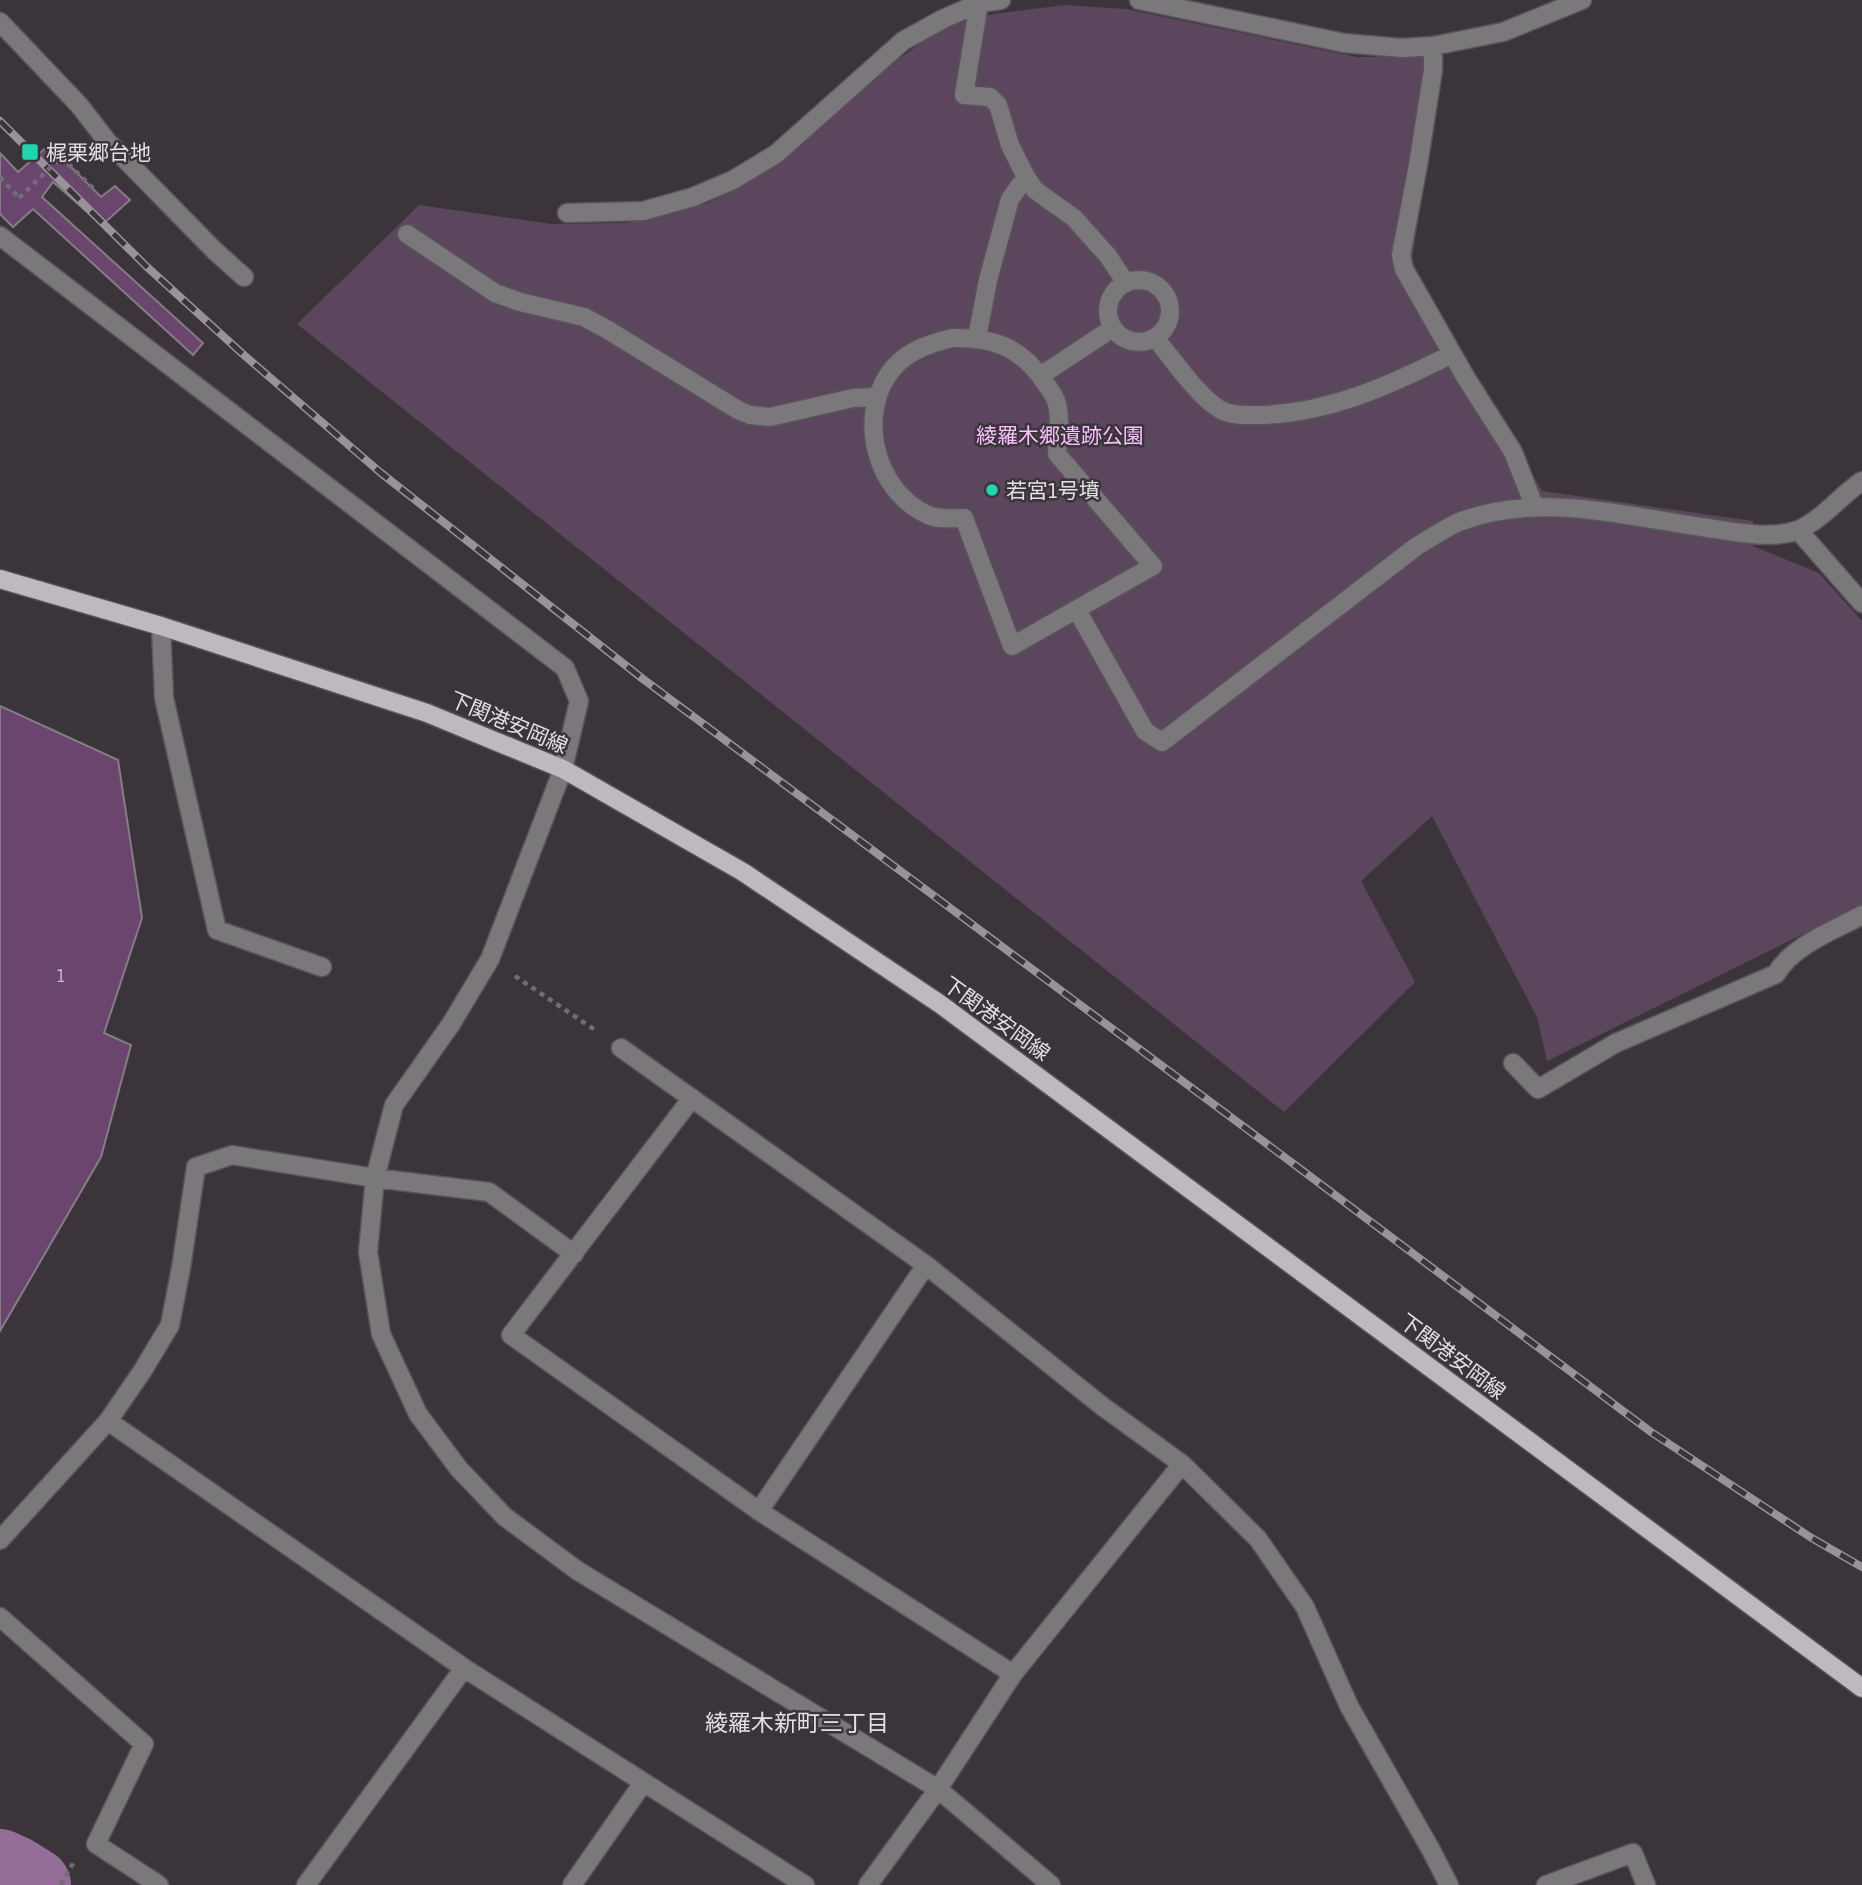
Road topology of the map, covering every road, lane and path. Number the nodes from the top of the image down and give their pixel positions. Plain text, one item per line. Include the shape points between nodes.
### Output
1 (1001, 0) edge
2 (1139, 0) edge
3 (1582, 0) edge
4 (979, 3) junction
5 (0, 22) edge
6 (1433, 46) junction
7 (0, 177) edge
8 (1026, 177) junction
9 (94, 189) dead end
10 (567, 213) dead end
11 (407, 234) dead end
12 (0, 236) edge
13 (244, 277) dead end
14 (1126, 283) junction
15 (1114, 328) junction
16 (976, 338) junction
17 (1156, 338) junction
18 (1452, 354) junction
19 (1040, 376) junction
20 (876, 397) junction
21 (1862, 481) edge
22 (1535, 508) junction
23 (1798, 530) junction
24 (0, 579) edge
25 (1862, 603) edge
26 (1077, 610) junction
27 (161, 626) junction
28 (563, 769) junction
29 (1862, 915) edge
30 (490, 959) junction
31 (322, 967) dead end
32 (621, 1048) joint
33 (1513, 1063) dead end
34 (692, 1098) junction
35 (375, 1178) junction
36 (574, 1254) junction
37 (926, 1265) junction
38 (108, 1421) junction
39 (1182, 1464) junction
40 (759, 1511) junction
41 (0, 1540) edge
42 (0, 1617) edge
43 (464, 1668) junction
44 (1013, 1674) junction
45 (1862, 1688) edge
46 (643, 1783) junction
47 (938, 1789) junction
48 (72, 1866) dead end
49 (61, 1885) edge
50 (159, 1885) edge
51 (306, 1885) edge
52 (572, 1885) edge
53 (805, 1885) edge
54 (868, 1885) edge
55 (1051, 1885) edge
56 (1449, 1885) edge
57 (1546, 1885) edge
58 (1646, 1885) edge

1 - 4 street
2 - 6 street via 1344,43
3 - 6 street via 1503,32
4 - 8 street via 964,95 990,97 998,105
4 - 10 street via 904,41 776,154 733,180 643,211
5 - 13 street via 107,141
6 - 18 street via 1433,70 1401,255 1404,269
7 - 9 path, bridge via 19,198 61,157
8 - 14 street via 1035,190 1074,218
8 - 16 street via 1010,199
11 - 20 street via 495,293 584,317 750,415 770,416
12 - 28 street via 565,668 579,701
14 - 15 street via 1109,303
14 - 17 street via 1139,280 1163,290 1170,316
15 - 17 street via 1133,342
15 - 19 street
16 - 19 street via 1016,352
16 - 20 street via 929,343 909,354 889,373
17 - 18 street via 1203,395 1222,410 1240,415 1331,406
18 - 22 street via 1513,452
19 - 26 street via 1059,413 1057,453 1153,566
20 - 26 street via 874,443 880,466 909,503 928,515 964,518 1012,646
21 - 23 street
22 - 23 street via 1573,508 1768,535
22 - 26 street via 1458,523 1417,546 1162,742 1145,731
23 - 25 street
24 - 27 main road, 下関港安岡線
27 - 28 main road, 下関港安岡線 via 427,713
27 - 31 street via 164,698 218,930
28 - 30 street
28 - 45 main road, 下関港安岡線 via 743,872 940,1004
29 - 33 street via 1794,951 1776,974 1616,1043 1538,1089
30 - 32 path
30 - 35 street via 394,1104
32 - 34 street
34 - 36 street
34 - 37 street
35 - 36 street via 489,1192
35 - 38 street via 232,1155 196,1167 170,1325
35 - 47 street via 368,1252 381,1334 418,1414 459,1469 505,1517 578,1571
36 - 40 street via 511,1335
37 - 39 street
37 - 40 street
38 - 41 street
38 - 43 street
39 - 44 street
39 - 56 street via 1258,1539 1305,1607 1349,1706
40 - 44 street
42 - 50 street via 144,1744 96,1844
43 - 46 street
43 - 51 street
44 - 47 street
46 - 52 street
46 - 53 street
47 - 54 street
47 - 55 street
48 - 49 path
57 - 58 street via 1633,1853

